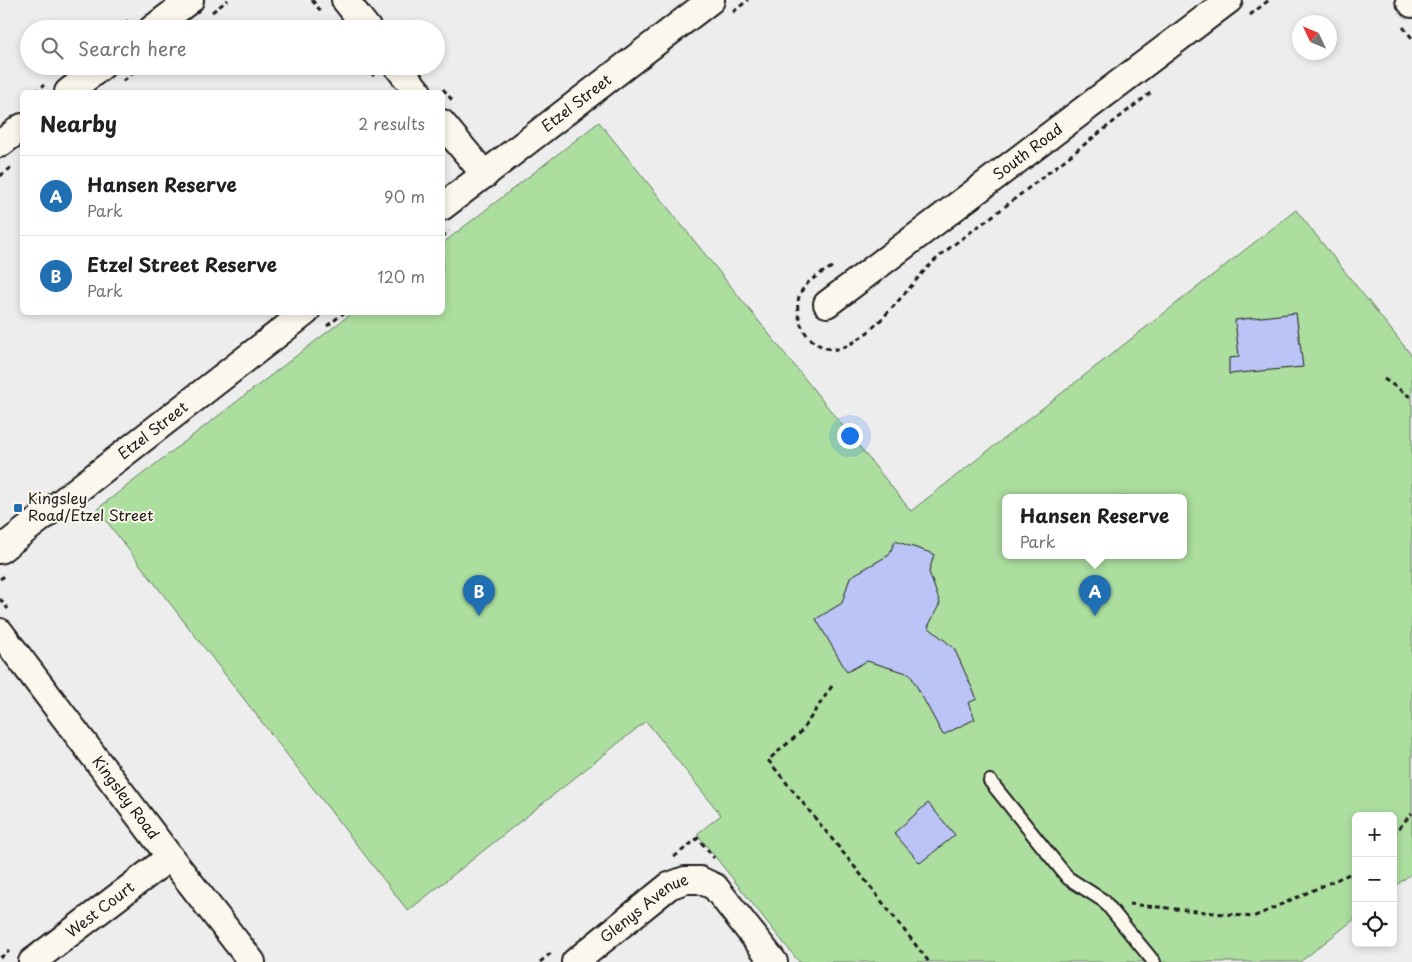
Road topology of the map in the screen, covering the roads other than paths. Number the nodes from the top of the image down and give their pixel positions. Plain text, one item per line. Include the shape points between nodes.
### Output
1 (190, 0) edge
2 (344, 0) edge
3 (711, 0) edge
4 (1409, 0) edge
5 (1412, 4) edge
6 (1238, 9) edge
7 (164, 20) edge
8 (361, 20) edge
9 (90, 75) edge
10 (405, 75) edge
11 (71, 90) edge
12 (416, 90) edge
13 (445, 127) edge
14 (20, 129) edge
15 (0, 144) edge
16 (484, 175) junction
17 (445, 205) edge
18 (827, 304) dead end
19 (302, 315) edge
20 (0, 550) edge
21 (0, 632) edge
22 (990, 781) dead end
23 (170, 857) junction
24 (32, 962) edge
25 (252, 962) edge
26 (575, 962) edge
27 (774, 962) edge
28 (1154, 962) edge

1 - 7 street
2 - 8 street
3 - 16 street, Etzel Street
4 - 5 street
6 - 18 street, South Road
9 - 11 street
10 - 12 street
13 - 16 street
14 - 15 street
16 - 17 street, Etzel Street
19 - 20 street, Etzel Street
21 - 23 street, Kingsley Road
22 - 28 lane via 1068,878 1104,900
23 - 24 street, West Court
23 - 25 street, Kingsley Road
26 - 27 street, Glenys Avenue via 668,886 685,880 700,880 715,887

